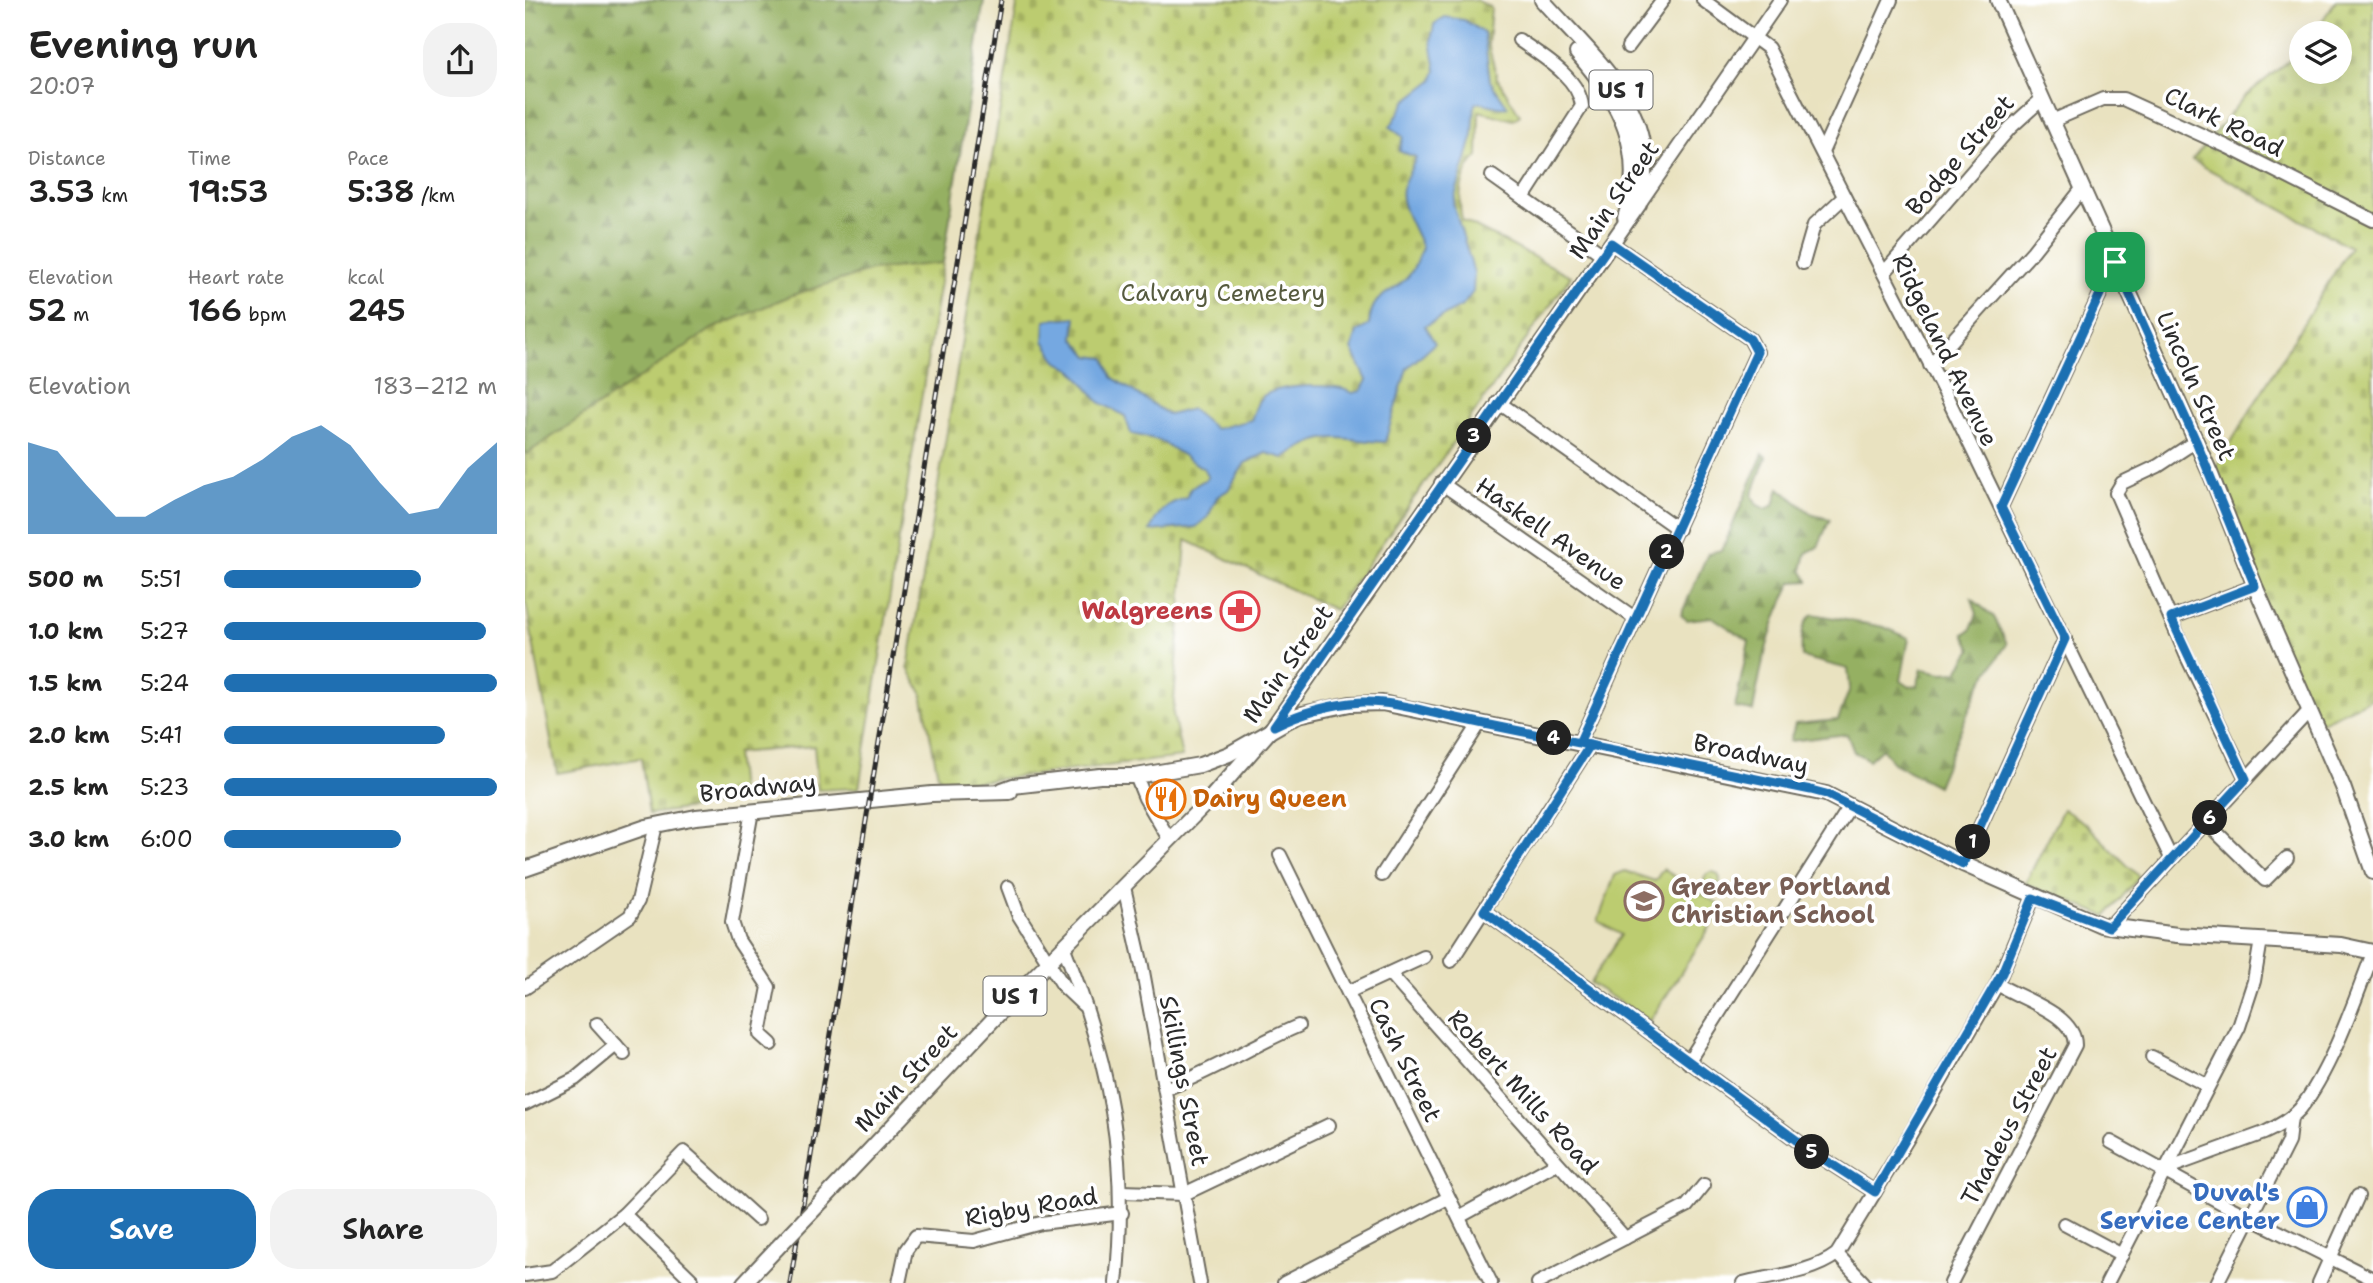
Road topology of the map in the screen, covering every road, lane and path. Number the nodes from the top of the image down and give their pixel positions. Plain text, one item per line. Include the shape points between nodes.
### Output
1 (1529, 0) edge
2 (1542, 0) edge
3 (1663, 0) edge
4 (1703, 0) edge
5 (1780, 0) edge
6 (1891, 0) edge
7 (1998, 0) edge
8 (1756, 37) junction
9 (1519, 40) dead end
10 (1628, 47) dead end
11 (2042, 99) junction
12 (2052, 121) junction
13 (1822, 152) junction
14 (1492, 176) dead end
15 (2082, 189) junction
16 (1844, 197) junction
17 (1523, 198) junction
18 (1639, 204) junction
19 (2373, 220) edge
20 (1610, 244) junction
21 (2115, 262) junction
22 (1803, 263) dead end
23 (1884, 273) junction
24 (1930, 365) junction
25 (1498, 402) junction
26 (2196, 441) junction
27 (1441, 483) junction
28 (2001, 507) junction
29 (1678, 529) junction
30 (2255, 586) junction
31 (2171, 618) junction
32 (1636, 619) junction
33 (2065, 639) junction
34 (2309, 711) junction
35 (1480, 723) junction
36 (1274, 726) junction
37 (1585, 744) junction
38 (1136, 776) junction
39 (2246, 779) junction
40 (1850, 806) junction
41 (752, 811) junction
42 (2206, 822) junction
43 (656, 825) junction
44 (1169, 839) junction
45 (1280, 855) dead end
46 (2171, 858) junction
47 (2287, 858) dead end
48 (526, 864) edge
49 (1963, 864) junction
50 (2373, 872) edge
51 (1382, 875) dead end
52 (1008, 887) dead end
53 (1123, 887) junction
54 (2033, 898) junction
55 (1484, 911) junction
56 (2109, 927) junction
57 (2261, 940) junction
58 (1064, 948) junction
59 (2373, 953) edge
60 (1424, 957) dead end
61 (1051, 961) junction
62 (1451, 961) dead end
63 (1390, 974) junction
64 (1997, 984) junction
65 (525, 988) edge
66 (1348, 992) junction
67 (1083, 1006) junction
68 (597, 1024) dead end
69 (1298, 1026) dead end
70 (771, 1044) dead end
71 (2152, 1057) dead end
72 (1688, 1062) junction
73 (2208, 1086) junction
74 (1164, 1089) junction
75 (525, 1104) edge
76 (2291, 1117) junction
77 (1329, 1125) dead end
78 (2111, 1142) dead end
79 (1557, 1163) junction
80 (2165, 1169) junction
81 (1704, 1185) dead end
82 (1122, 1192) junction
83 (1875, 1192) junction
84 (1184, 1194) junction
85 (2358, 1196) dead end
86 (1448, 1198) junction
87 (1122, 1213) junction
88 (624, 1214) junction
89 (1458, 1217) junction
90 (2251, 1217) junction
91 (758, 1219) dead end
92 (2063, 1224) dead end
93 (1625, 1238) junction
94 (1837, 1254) junction
95 (2122, 1255) junction
96 (2331, 1257) junction
97 (552, 1271) junction
98 (525, 1275) edge
99 (2373, 1279) edge
100 (692, 1280) dead end
101 (559, 1283) edge
102 (744, 1283) edge
103 (899, 1283) edge
104 (1116, 1283) edge
105 (1200, 1283) edge
106 (1284, 1283) edge
107 (1491, 1283) edge
108 (1538, 1283) edge
109 (1743, 1283) edge
110 (1864, 1283) edge
111 (1951, 1283) edge
112 (2108, 1283) edge
113 (2217, 1283) edge
114 (2319, 1283) edge

1 - 20 main road, US 1 via 1599,79 1627,124 1633,184
2 - 18 main road, US 1 via 1611,76 1634,110 1645,160
3 - 10 street
4 - 8 street, Ridgeland Avenue
5 - 8 street, Main Street
6 - 13 street
7 - 11 main road, Lincoln Street
8 - 13 street, Ridgeland Avenue via 1768,48
8 - 18 street, Main Street
9 - 17 street via 1560,72 1581,96 1583,106
11 - 12 main road, Lincoln Street
11 - 23 street, Bodge Street via 2010,128
12 - 15 main road, Lincoln Street
12 - 19 street, Clark Road via 2103,99 2123,99
13 - 16 street, Ridgeland Avenue
14 - 17 street
15 - 21 main road, Lincoln Street
15 - 24 street
16 - 22 street via 1814,225
16 - 23 street, Ridgeland Avenue
17 - 20 street
18 - 20 main road, Main Street / US 1
20 - 25 main road, Main Street / US 1
20 - 29 street via 1750,339 1756,348 1757,359
21 - 26 main road, Lincoln Street
21 - 28 street
23 - 24 street, Ridgeland Avenue
24 - 28 street, Ridgeland Avenue
25 - 27 main road, Main Street / US 1
25 - 29 street
26 - 30 main road, Lincoln Street
26 - 31 street via 2122,483 2116,493
27 - 32 street, Haskell Avenue
27 - 36 main road, Main Street / US 1
28 - 33 street, Ridgeland Avenue
29 - 32 street
30 - 31 street
30 - 34 main road, Lincoln Street
31 - 39 street
32 - 37 street
33 - 46 street, Ridgeland Avenue
33 - 49 street
34 - 39 street
34 - 50 main road, Lincoln Street
35 - 36 main road, Broadway via 1362,702 1299,715
35 - 37 main road, Broadway
35 - 51 street
36 - 38 main road, Broadway via 1215,760
36 - 44 main road, Main Street / US 1
37 - 40 main road, Broadway via 1811,790
37 - 55 street
38 - 41 main road, Broadway
38 - 44 street
39 - 42 street
40 - 49 main road, Broadway
40 - 72 street
41 - 43 main road, Broadway
41 - 70 street via 732,922 738,940 769,987 760,1034
42 - 46 street
42 - 47 street via 2265,880
43 - 48 main road, Broadway
43 - 65 street via 638,901 630,916
44 - 53 main road, Main Street / US 1
45 - 66 street, Cash Street
46 - 56 street
49 - 54 main road, Broadway
52 - 61 street via 1018,914
53 - 58 main road, Main Street / US 1
53 - 74 street, Skillings Street
54 - 56 main road, Broadway
54 - 64 street
55 - 62 street
55 - 72 street
56 - 57 main road, Broadway
57 - 59 main road, Broadway via 2341,944
57 - 73 street via 2246,1009
58 - 61 main road, Main Street / US 1
58 - 67 street
59 - 76 street via 2327,1061
60 - 63 street
61 - 67 street via 1064,986
61 - 102 main road, Main Street / US 1, bridge
63 - 66 street
63 - 79 street, Robert Mills Road
64 - 83 street
64 - 111 street, Thadeus Street via 2066,1021 2075,1035 2075,1045
66 - 86 street, Cash Street
67 - 82 street via 1112,1102
68 - 75 street via 620,1050
69 - 74 street
71 - 73 street
72 - 83 street
73 - 80 street
74 - 84 street, Skillings Street
76 - 80 street via 2250,1139
76 - 90 street via 2288,1142
77 - 84 street
78 - 80 street
79 - 89 street
79 - 93 street, Robert Mills Road
80 - 90 street
80 - 95 street
81 - 93 street via 1687,1206
82 - 84 street
82 - 87 street
83 - 94 street
84 - 105 street, Skillings Street
85 - 96 street
86 - 89 street, Cash Street
86 - 106 street
87 - 103 street, Rigby Road via 1041,1223 974,1241 916,1236 906,1250
87 - 104 street
88 - 91 street via 684,1152
88 - 97 street
88 - 100 street
89 - 107 street, Cash Street
90 - 96 street
90 - 113 street
92 - 95 street
93 - 108 street
94 - 109 street via 1795,1271
94 - 110 street
95 - 112 street
96 - 99 street
96 - 114 street
97 - 98 street
97 - 101 street

